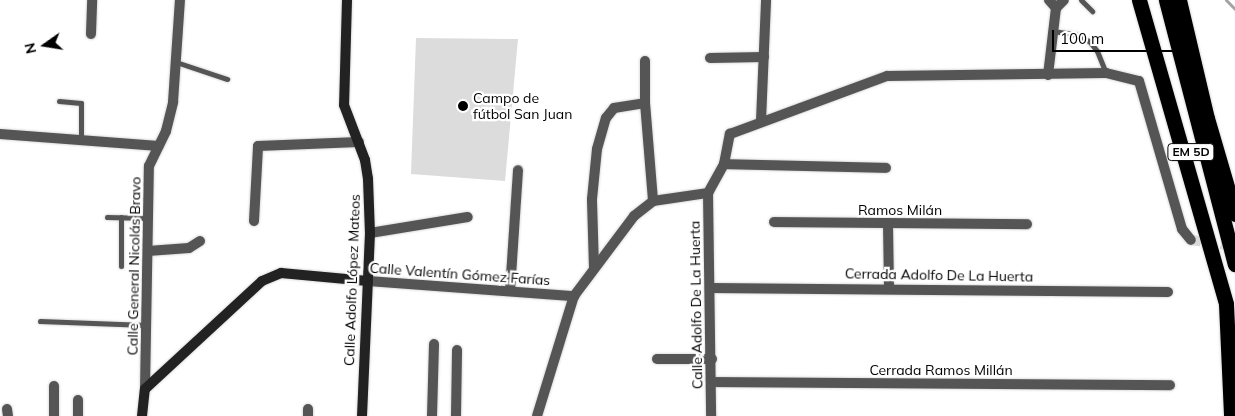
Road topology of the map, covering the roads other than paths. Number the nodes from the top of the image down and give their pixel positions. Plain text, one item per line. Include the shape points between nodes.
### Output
1 (92, 0) edge
2 (180, 0) edge
3 (347, 0) edge
4 (766, 0) edge
5 (1064, 0) edge
6 (1080, 0) edge
7 (1139, 0) edge
8 (1148, 0) edge
9 (1166, 0) edge
10 (1179, 0) edge
11 (1052, 4) edge
12 (1092, 11) dead end
13 (1053, 31) junction
14 (91, 34) dead end
15 (764, 57) junction
16 (710, 58) dead end
17 (645, 60) dead end
18 (176, 62) junction
19 (1106, 72) junction
20 (1048, 75) junction
21 (227, 79) dead end
22 (58, 102) dead end
23 (645, 102) junction
24 (761, 121) junction
25 (0, 134) edge
26 (81, 140) junction
27 (359, 142) junction
28 (159, 146) junction
29 (724, 164) junction
30 (886, 168) dead end
31 (518, 170) dead end
32 (708, 193) junction
33 (653, 202) junction
34 (1235, 214) edge
35 (107, 217) dead end
36 (121, 217) junction
37 (468, 217) dead end
38 (148, 218) junction
39 (254, 221) dead end
40 (774, 222) dead end
41 (888, 224) junction
42 (1027, 224) dead end
43 (370, 233) junction
44 (1190, 240) dead end
45 (200, 242) dead end
46 (148, 250) junction
47 (1235, 264) edge
48 (121, 266) dead end
49 (594, 268) junction
50 (368, 281) junction
51 (889, 287) junction
52 (710, 288) junction
53 (510, 291) junction
54 (1168, 292) dead end
55 (574, 296) junction
56 (1235, 304) edge
57 (40, 321) dead end
58 (146, 325) junction
59 (434, 344) dead end
60 (457, 350) dead end
61 (657, 359) dead end
62 (712, 359) junction
63 (712, 382) junction
64 (1170, 385) dead end
65 (54, 386) dead end
66 (145, 389) junction
67 (78, 400) dead end
68 (54, 416) edge
69 (78, 416) edge
70 (142, 416) edge
71 (362, 416) edge
72 (432, 416) edge
73 (456, 416) edge
74 (537, 416) edge
75 (711, 416) edge
76 (1231, 416) edge

1 - 14 street
2 - 18 street, Calle General Nicolás Bravo
3 - 27 main road, Calle Adolfo López Mateos via 344,105
4 - 15 street
5 - 11 street
6 - 12 lane
7 - 76 highway via 1226,304
8 - 56 highway, EM 5D
9 - 47 highway, EM 5D
10 - 34 highway via 1207,118
11 - 13 street
13 - 19 lane via 1077,35 1089,42 1097,51
13 - 20 street
15 - 16 street
15 - 24 street
17 - 23 street
18 - 21 lane
18 - 28 street, Calle General Nicolás Bravo via 173,102
19 - 20 street
19 - 44 street via 1129,76 1142,86 1182,229
20 - 24 street via 887,76
22 - 26 lane via 81,103
23 - 33 street
23 - 49 street via 614,108 606,118 597,149 592,199
24 - 29 street via 730,134
25 - 26 street
26 - 28 street
27 - 39 street via 258,146
27 - 43 main road, Calle Adolfo López Mateos via 368,179
28 - 38 street, Calle General Nicolás Bravo via 149,166
29 - 30 street
29 - 32 street
31 - 53 street
32 - 33 street
32 - 52 street, Calle Adolfo De La Huerta
33 - 49 street via 634,216
35 - 36 lane
36 - 38 lane
36 - 48 lane
37 - 43 street
38 - 46 street, Calle General Nicolás Bravo
40 - 41 street, Ramos Milán
41 - 42 street, Ramos Milán
41 - 51 street
43 - 50 main road, Calle Adolfo López Mateos
45 - 46 street via 189,248
46 - 58 street, Calle General Nicolás Bravo
49 - 55 street
50 - 53 street, Calle Valentín Gómez Farías
50 - 66 main road, Calle Valentín Gómez Farías via 281,273 271,276
50 - 71 main road, Calle Adolfo López Mateos
51 - 52 street, Cerrada Adolfo De La Huerta
51 - 54 street, Cerrada Adolfo De La Huerta
52 - 62 street, Calle Adolfo De La Huerta
53 - 55 street, Calle Valentín Gómez Farías
55 - 74 street
57 - 58 lane
58 - 66 street, Calle General Nicolás Bravo
59 - 72 street
60 - 73 street
61 - 62 street
62 - 63 street, Calle Adolfo De La Huerta
63 - 64 street, Cerrada Ramos Millán
63 - 75 street, Calle Adolfo De La Huerta
65 - 68 street
66 - 70 main road
67 - 69 street

